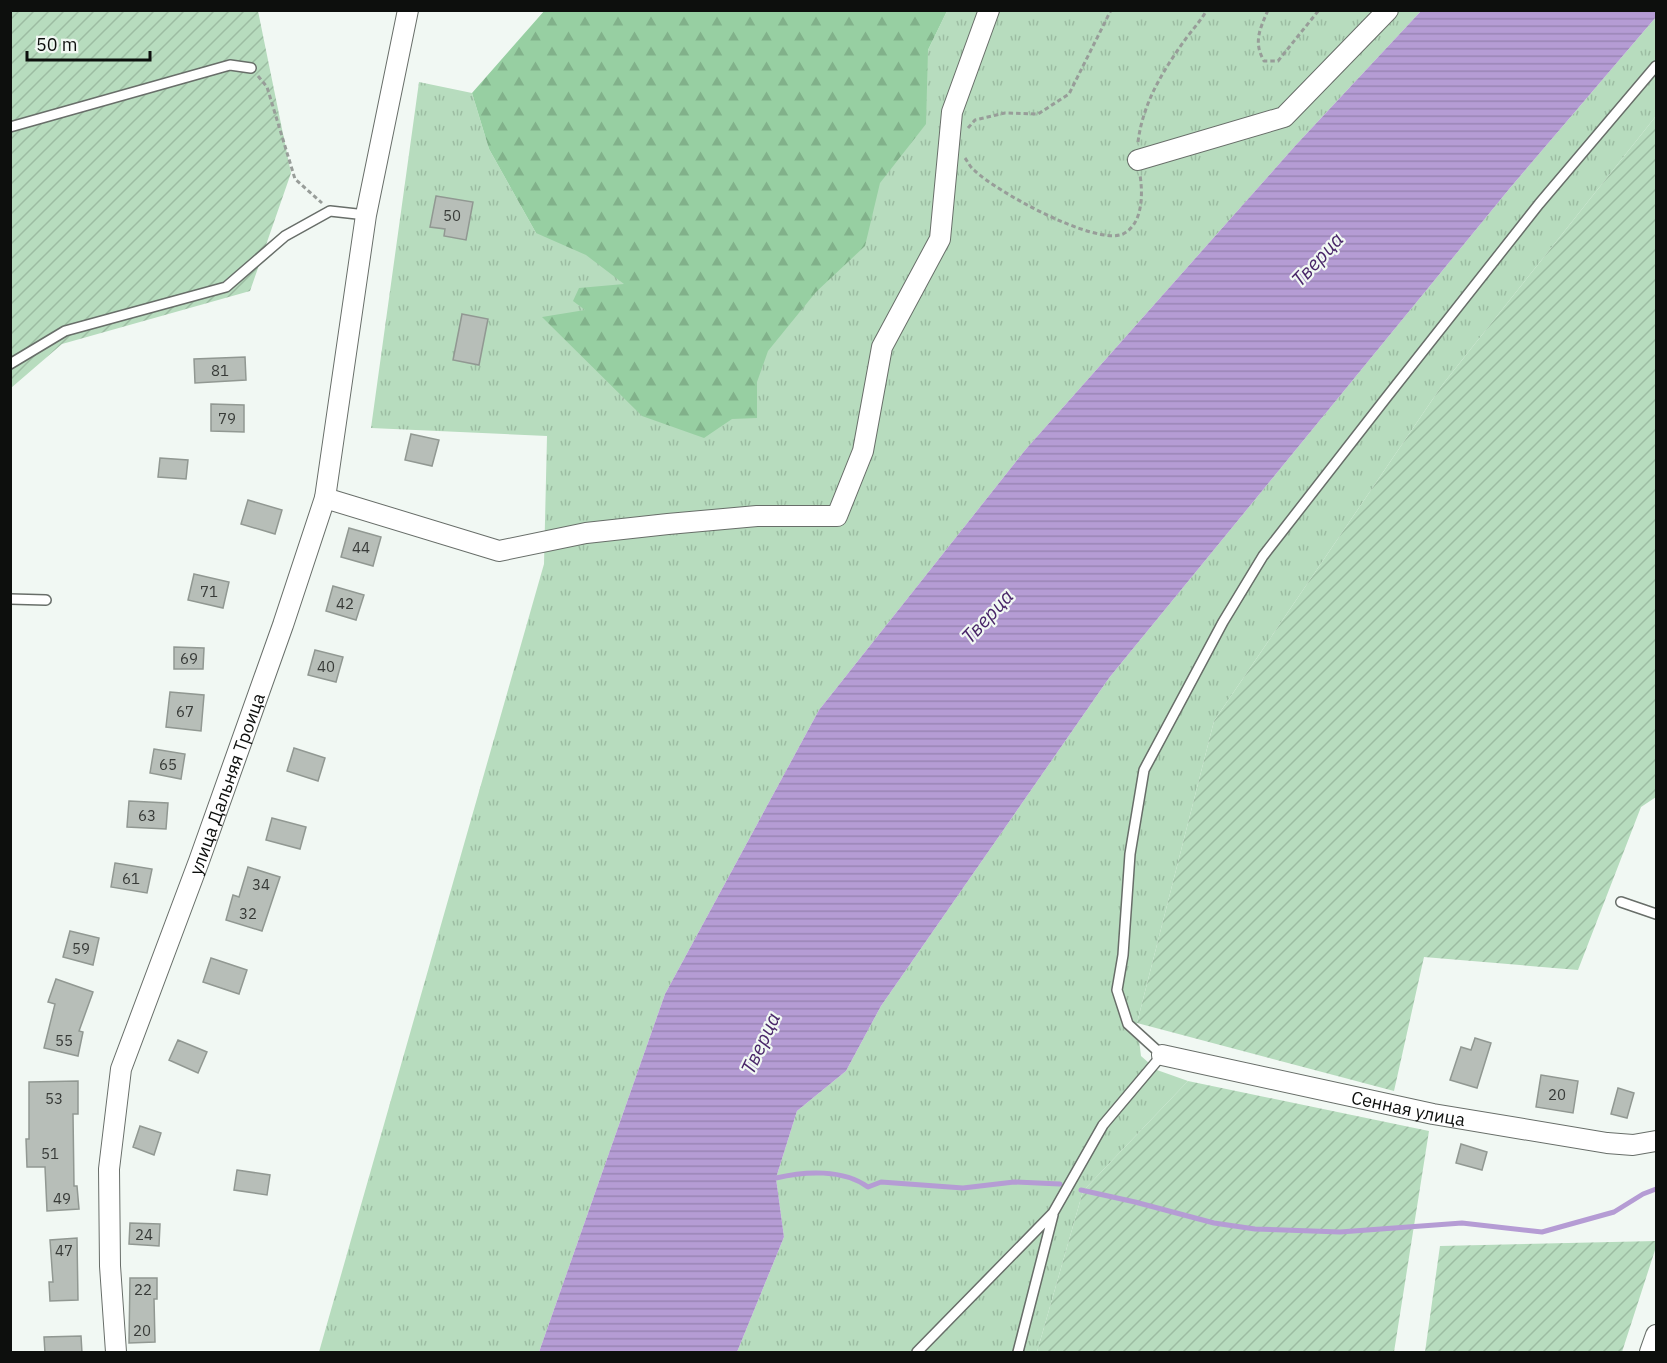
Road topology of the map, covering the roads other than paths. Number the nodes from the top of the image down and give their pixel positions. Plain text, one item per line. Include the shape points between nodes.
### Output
1 (408, 10) edge
2 (989, 10) edge
3 (1388, 10) edge
4 (1656, 66) edge
5 (251, 68) road end
6 (10, 128) edge
7 (1138, 160) road end
8 (366, 215) junction
9 (10, 364) edge
10 (325, 498) junction
11 (10, 599) edge
12 (46, 600) dead end
13 (1620, 902) dead end
14 (1656, 914) edge
15 (1162, 1055) junction
16 (1656, 1141) edge
17 (1053, 1213) junction
18 (1656, 1335) edge
19 (116, 1353) edge
20 (917, 1353) edge
21 (1018, 1353) edge
22 (1650, 1353) edge

1 - 8 street, улица Дальняя Троица
2 - 10 street via 952,112 940,238 882,347 863,451 837,516 757,516 668,524 586,533 499,550
3 - 7 street via 1284,117
4 - 15 lane via 1539,204 1263,556 1144,770 1130,854 1117,990 1128,1024
5 - 6 lane via 230,65
8 - 9 lane via 330,211 285,236 226,287 65,332
8 - 10 street, улица Дальняя Троица
10 - 19 street, улица Дальняя Троица via 203,850 121,1069 109,1169
11 - 12 lane
13 - 14 lane
15 - 16 street, Сенная улица via 1432,1114 1606,1143 1633,1145
15 - 17 lane via 1103,1125
17 - 20 lane
17 - 21 lane
18 - 22 street

